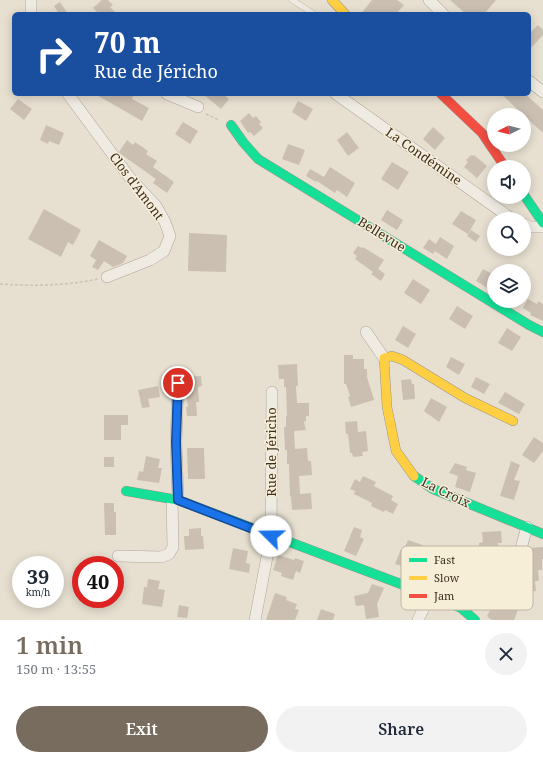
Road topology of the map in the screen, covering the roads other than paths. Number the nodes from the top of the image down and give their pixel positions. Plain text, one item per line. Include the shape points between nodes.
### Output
1 (31, 0) edge
2 (292, 0) edge
3 (332, 0) edge
4 (429, 0) edge
5 (31, 12) edge
6 (311, 12) edge
7 (343, 12) edge
8 (441, 12) edge
9 (531, 83) edge
10 (543, 92) edge
11 (69, 96) edge
12 (171, 96) edge
13 (339, 96) edge
14 (443, 96) edge
15 (198, 107) road end
16 (231, 125) road end
17 (500, 160) edge
18 (530, 204) edge
19 (502, 212) edge
20 (543, 223) edge
21 (531, 227) edge
22 (543, 227) edge
23 (108, 277) road end
24 (366, 332) dead end
25 (543, 332) edge
26 (384, 358) junction
27 (178, 383) dead end
28 (272, 392) dead end
29 (514, 421) dead end
30 (126, 492) dead end
31 (175, 500) junction
32 (527, 527) junction
33 (543, 534) edge
34 (271, 536) junction
35 (522, 546) edge
36 (124, 556) edge
37 (401, 584) edge
38 (423, 610) edge
39 (463, 610) edge
40 (255, 620) edge
41 (418, 620) edge
42 (475, 620) edge

1 - 5 street
2 - 6 lane
3 - 7 street
4 - 8 street
9 - 10 street
11 - 23 street, Clos d'Amont via 130,178 156,206 170,236 164,251 150,260
12 - 15 street
13 - 19 street, La Condémine
14 - 17 street via 482,133
16 - 25 street, Bellevue via 258,158
18 - 20 street
21 - 22 street
24 - 26 street
26 - 29 street via 392,356 403,360 465,398
26 - 32 street, La Croix via 387,407 396,451 415,477 433,489
27 - 31 street
28 - 34 street, Rue de Jéricho
30 - 31 street
31 - 34 street
31 - 36 street via 173,547 169,554 161,557
32 - 33 street, La Croix
32 - 35 street
34 - 37 street
34 - 40 street, Rue de Jéricho
38 - 41 street
39 - 42 street

